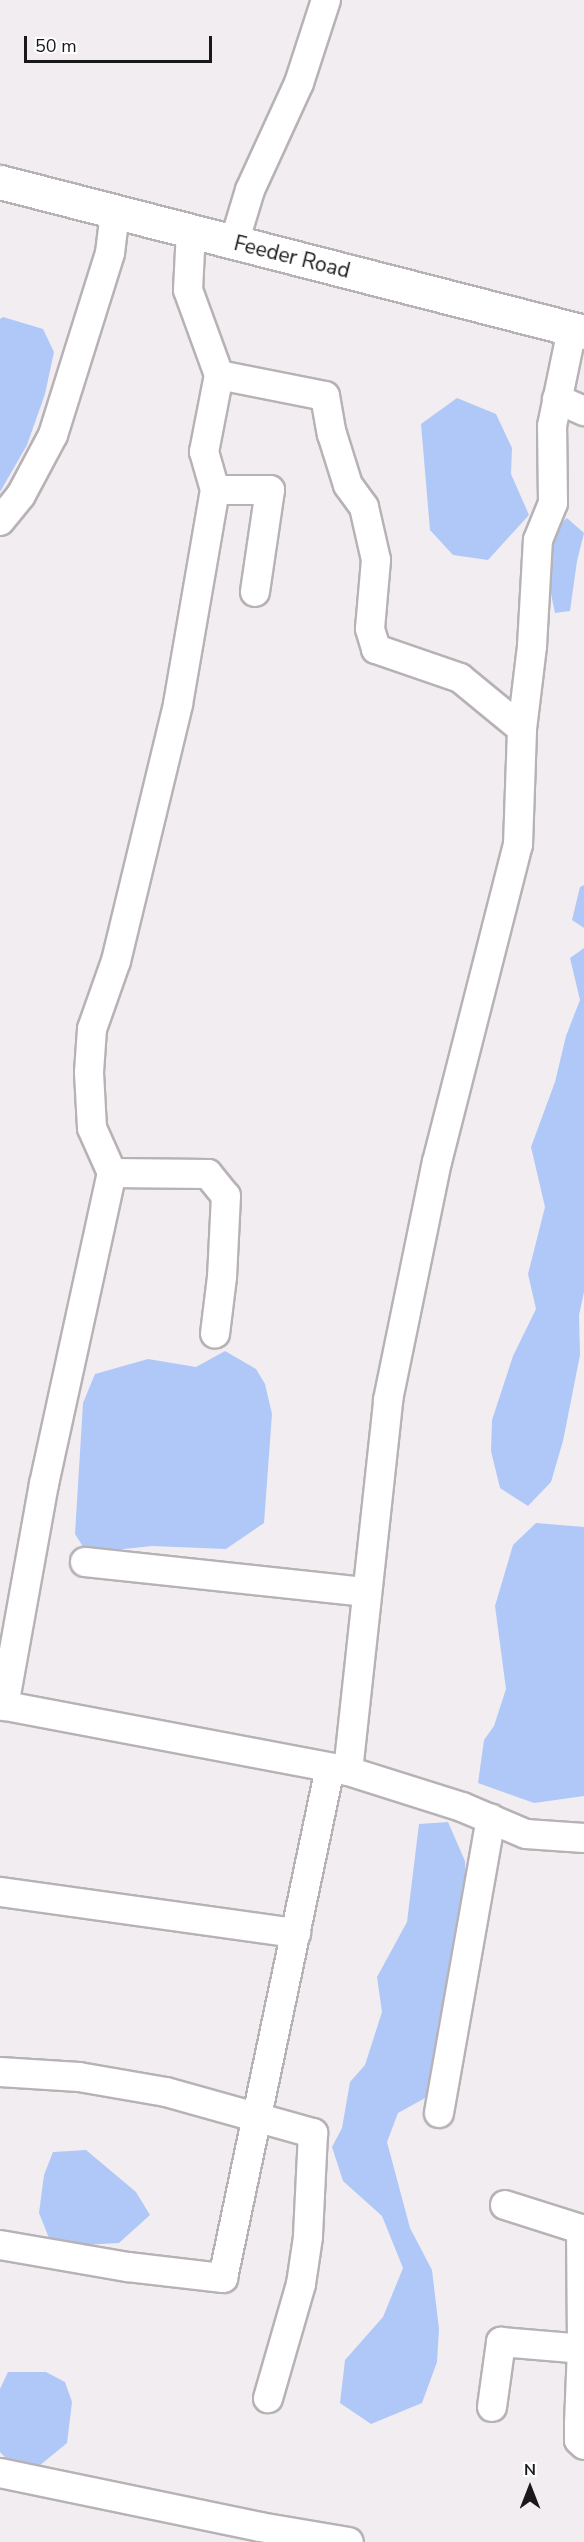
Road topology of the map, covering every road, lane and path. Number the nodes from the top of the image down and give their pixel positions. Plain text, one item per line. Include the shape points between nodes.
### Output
1 (326, 0) edge
2 (0, 182) edge
3 (115, 212) junction
4 (191, 231) junction
5 (234, 243) junction
6 (578, 330) edge
7 (219, 375) junction
8 (557, 399) junction
9 (584, 411) edge
10 (215, 490) junction
11 (0, 520) edge
12 (255, 592) dead end
13 (522, 729) junction
14 (112, 1173) junction
15 (215, 1334) dead end
16 (85, 1562) dead end
17 (366, 1592) junction
18 (2, 1706) edge
19 (339, 1769) junction
20 (491, 1819) junction
21 (584, 1838) edge
22 (0, 1892) edge
23 (296, 1933) junction
24 (0, 2072) edge
25 (439, 2113) dead end
26 (256, 2118) junction
27 (505, 2205) dead end
28 (582, 2229) edge
29 (0, 2245) edge
30 (583, 2349) edge
31 (268, 2398) dead end
32 (492, 2407) dead end
33 (584, 2445) edge
34 (0, 2473) edge
35 (259, 2534) edge
36 (349, 2542) edge

1 - 5 street via 299,83 250,190
2 - 3 street, Feeder Road
3 - 4 street, Feeder Road
3 - 11 street via 110,253 53,435 21,495
4 - 5 street, Feeder Road
4 - 7 street via 188,290
5 - 6 street, Feeder Road
6 - 8 street
7 - 10 street via 204,452
7 - 13 street via 325,396 332,434 348,485 364,507 376,560 370,629 376,649 460,678
8 - 9 street
8 - 13 street via 552,426 553,503 538,540
10 - 12 street via 270,490
10 - 14 street via 178,704 116,961 92,1029 88,1072 92,1128
13 - 17 street via 518,845 437,1162 388,1400
14 - 15 street via 208,1174 226,1196
14 - 18 street
16 - 17 street
17 - 19 street
18 - 19 street
19 - 20 street
19 - 23 street
20 - 21 street via 526,1834
20 - 25 street
22 - 23 street
23 - 26 street
24 - 26 street via 79,2077 155,2090
26 - 29 street via 222,2278
26 - 31 street via 310,2130 314,2138 301,2284
27 - 28 street
28 - 30 street
30 - 32 street via 501,2342
30 - 33 street via 579,2440
34 - 35 street
35 - 36 street

